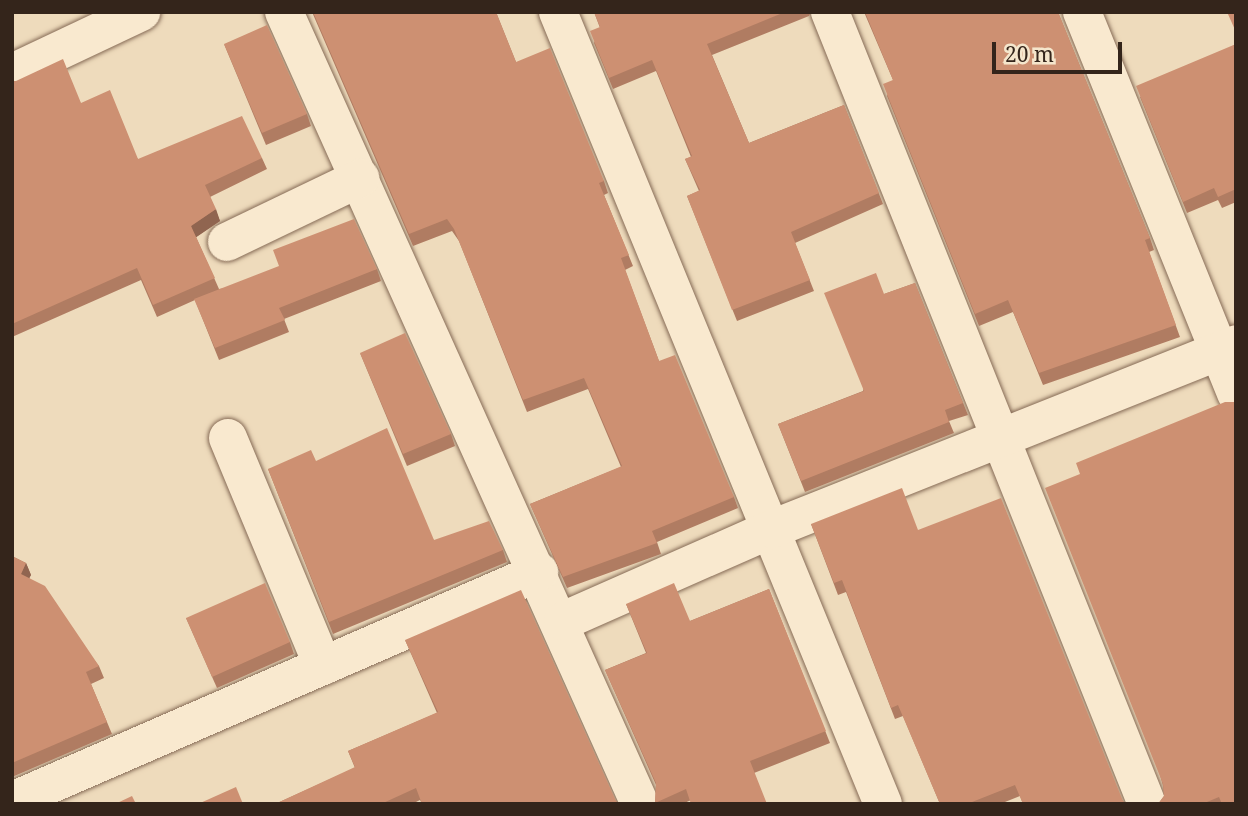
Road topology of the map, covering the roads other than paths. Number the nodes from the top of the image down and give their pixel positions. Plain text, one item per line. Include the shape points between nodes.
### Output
1 (141, 12) edge
2 (284, 12) edge
3 (558, 12) edge
4 (830, 12) edge
5 (1082, 12) edge
6 (12, 72) edge
7 (360, 178) junction
8 (227, 242) dead end
9 (1227, 347) edge
10 (1236, 393) edge
11 (228, 438) dead end
12 (1005, 440) junction
13 (772, 529) junction
14 (539, 572) junction
15 (563, 621) junction
16 (323, 666) junction
17 (12, 801) edge
18 (640, 804) edge
19 (883, 804) edge
20 (1147, 804) edge

1 - 6 street
2 - 7 street
3 - 13 street
4 - 12 street
5 - 9 street
7 - 8 street
7 - 14 street
9 - 10 street
9 - 12 street
11 - 16 street
12 - 13 street
12 - 20 street
13 - 15 street
13 - 19 street
14 - 15 street
14 - 16 street
15 - 18 street
16 - 17 street

